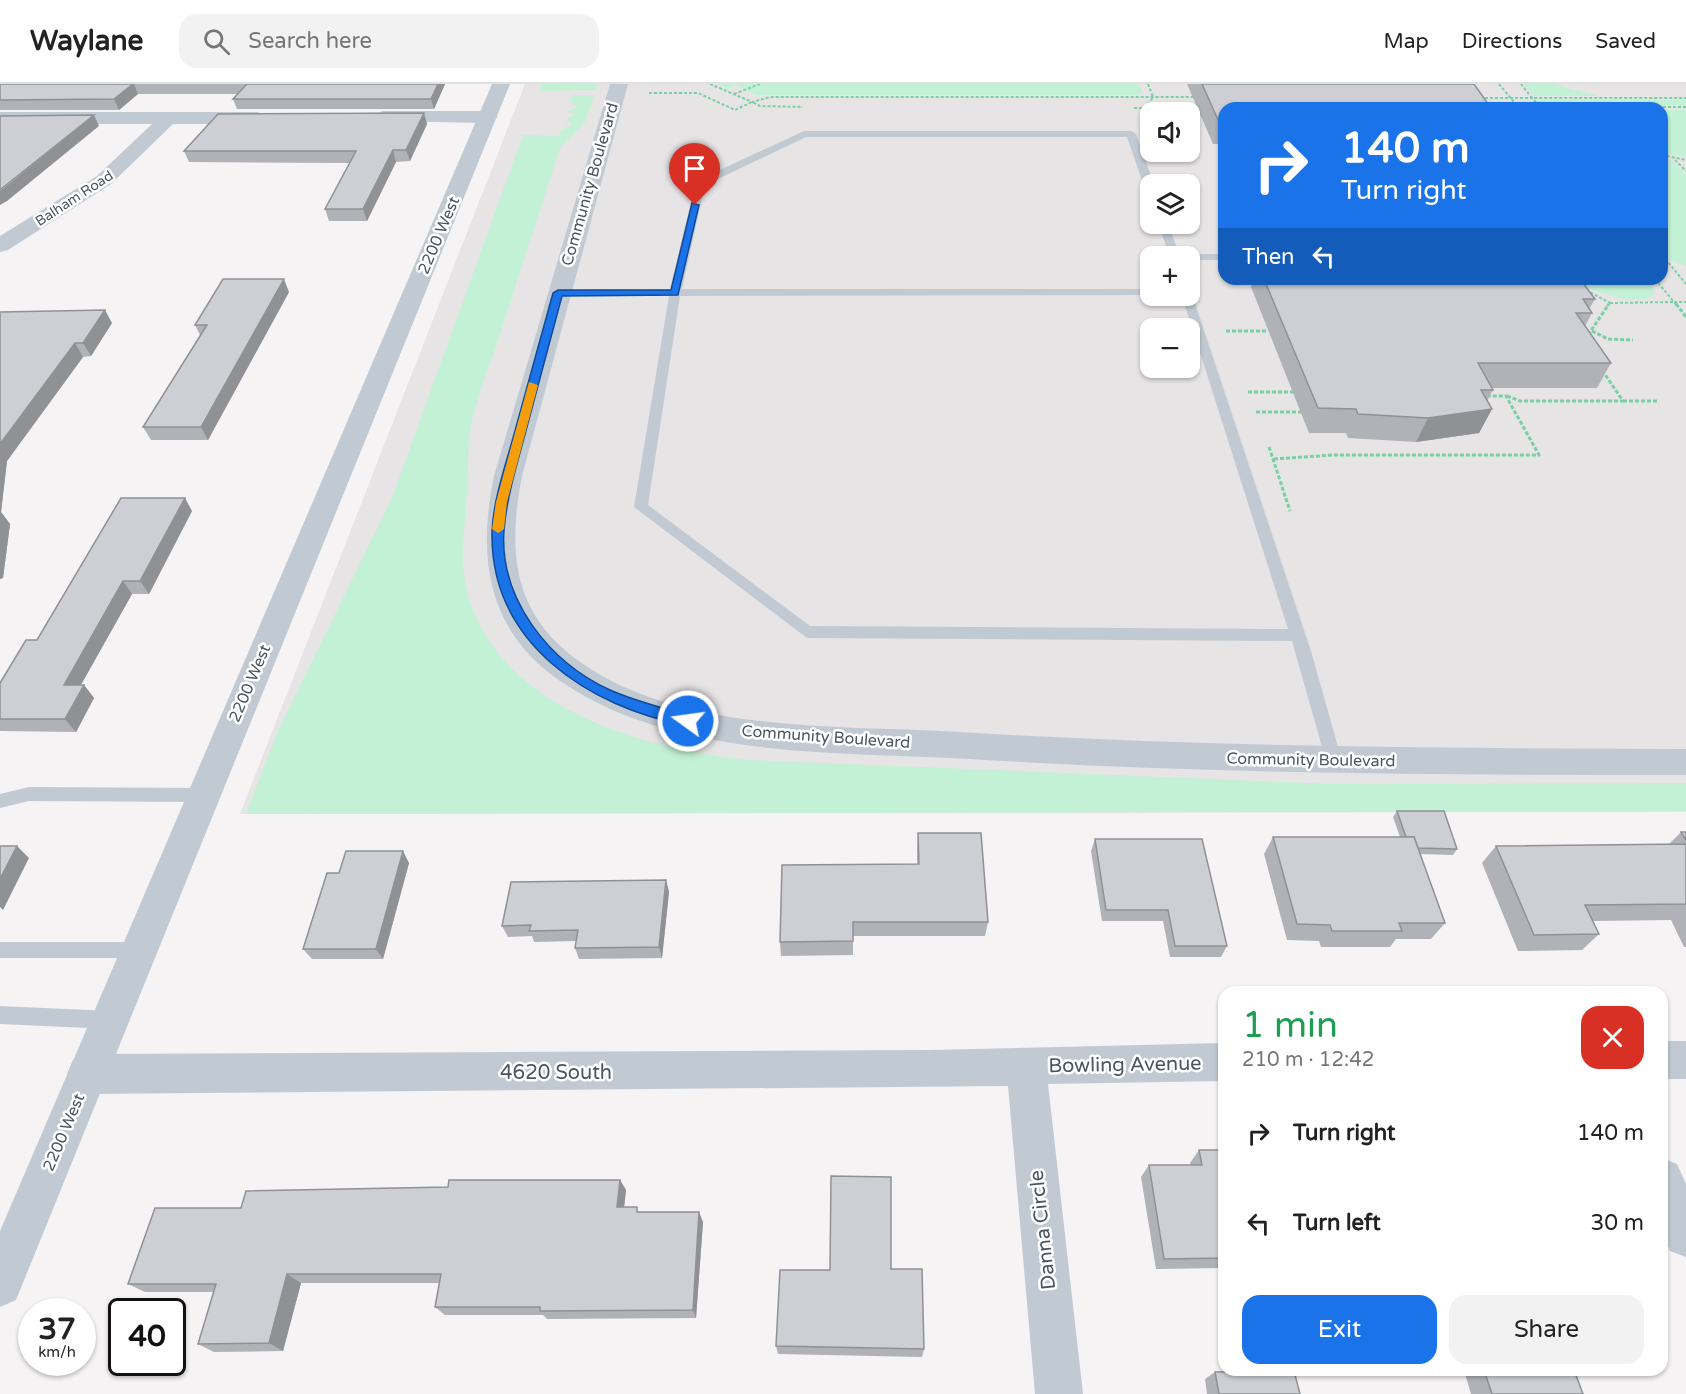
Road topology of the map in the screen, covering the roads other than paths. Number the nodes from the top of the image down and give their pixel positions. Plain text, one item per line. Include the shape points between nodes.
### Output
1 (501, 84) edge
2 (619, 84) edge
3 (364, 117) edge
4 (488, 117) junction
5 (0, 118) edge
6 (168, 118) junction
7 (272, 118) edge
8 (1145, 174) edge
9 (0, 245) edge
10 (1200, 257) edge
11 (1218, 257) edge
12 (1140, 292) edge
13 (558, 293) junction
14 (675, 293) junction
15 (1191, 306) edge
16 (1297, 635) junction
17 (1334, 761) junction
18 (1686, 762) edge
19 (203, 795) junction
20 (0, 801) edge
21 (0, 950) edge
22 (140, 950) junction
23 (0, 1015) edge
24 (110, 1020) junction
25 (1668, 1060) edge
26 (1686, 1060) edge
27 (1218, 1062) edge
28 (1026, 1066) junction
29 (87, 1074) junction
30 (1668, 1193) edge
31 (1686, 1235) edge
32 (0, 1284) edge
33 (1059, 1394) edge

1 - 4 street, 2200 West
2 - 13 street, Community Boulevard
3 - 4 street
4 - 19 street, 2200 West
5 - 6 street
6 - 7 street
6 - 9 street, Balham Road via 104,180
8 - 14 lane via 1131,134 804,134 700,183
10 - 11 lane
12 - 14 lane
13 - 14 lane
13 - 17 street, Community Boulevard via 506,485 498,531 501,569 513,609 548,654 572,674 605,693 670,717 742,731 1008,749
14 - 16 lane via 641,507 807,632
15 - 16 lane
16 - 17 lane
17 - 18 street, Community Boulevard
19 - 20 lane via 29,794
19 - 22 street, 2200 West
21 - 22 lane
22 - 24 street, 2200 West
23 - 24 lane
24 - 29 street, 2200 West
25 - 26 street
27 - 28 street, Bowling Avenue
28 - 29 street, 4620 South
28 - 33 street, Danna Circle
29 - 32 street, 2200 West
30 - 31 street

